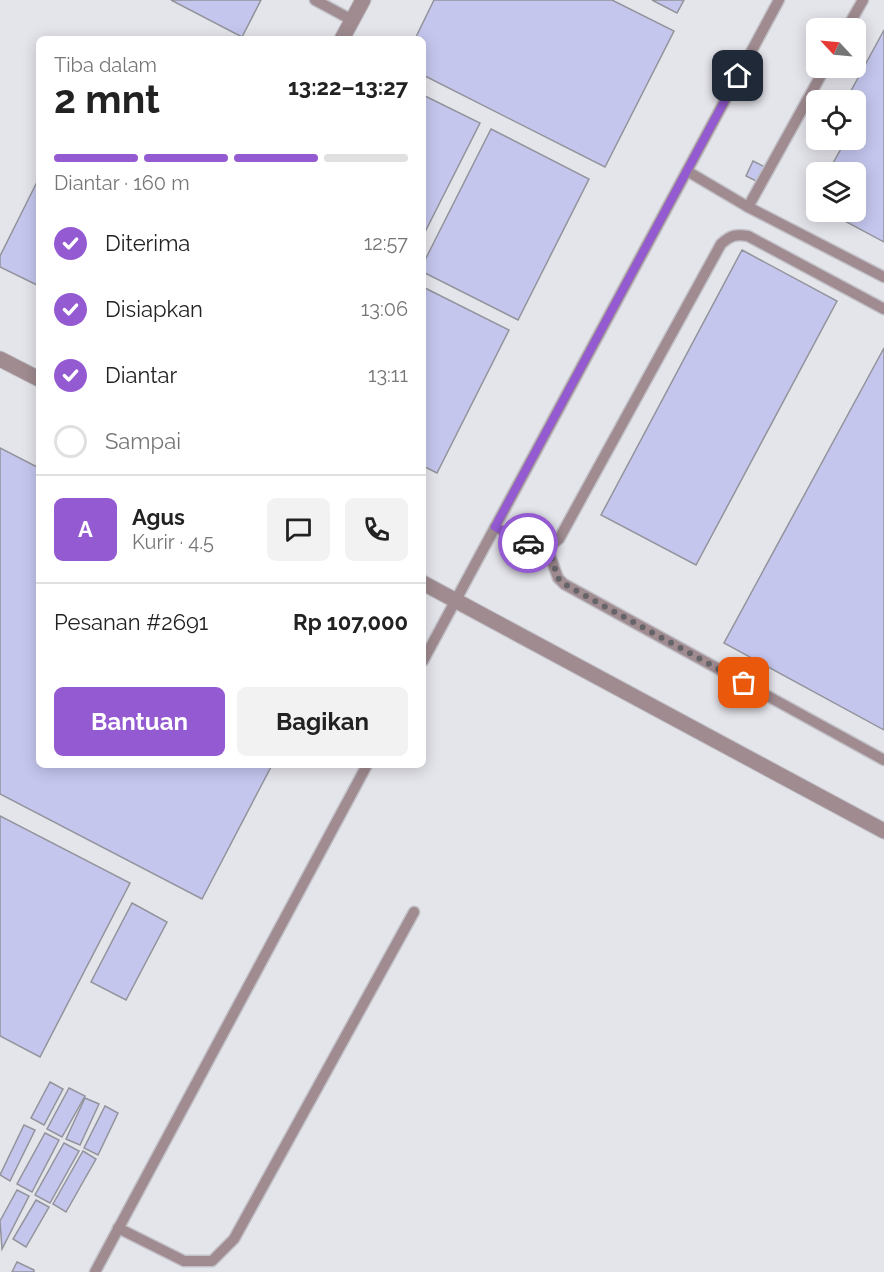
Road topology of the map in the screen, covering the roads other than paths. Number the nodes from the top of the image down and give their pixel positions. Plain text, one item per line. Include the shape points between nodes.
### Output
1 (315, 0) edge
2 (363, 0) edge
3 (779, 0) edge
4 (863, 0) edge
5 (853, 18) edge
6 (352, 20) junction
7 (344, 36) edge
8 (819, 78) edge
9 (687, 171) junction
10 (748, 207) junction
11 (884, 277) edge
12 (884, 309) edge
13 (0, 359) edge
14 (36, 378) edge
15 (495, 527) junction
16 (548, 547) junction
17 (426, 585) edge
18 (456, 600) junction
19 (426, 655) edge
20 (884, 760) edge
21 (365, 768) edge
22 (884, 831) edge
23 (414, 912) dead end
24 (118, 1228) junction
25 (95, 1272) edge

1 - 6 lane
2 - 6 street
3 - 9 lane
4 - 5 lane
6 - 7 street
8 - 10 lane
9 - 10 lane
9 - 15 lane
10 - 11 lane
12 - 16 lane via 748,236 729,237 559,539
13 - 14 street
15 - 16 lane via 534,545
15 - 18 lane
16 - 20 lane via 558,578 564,584
17 - 18 street
18 - 19 lane
18 - 22 street
21 - 24 lane
23 - 24 lane via 234,1239 212,1261 184,1261
24 - 25 lane

